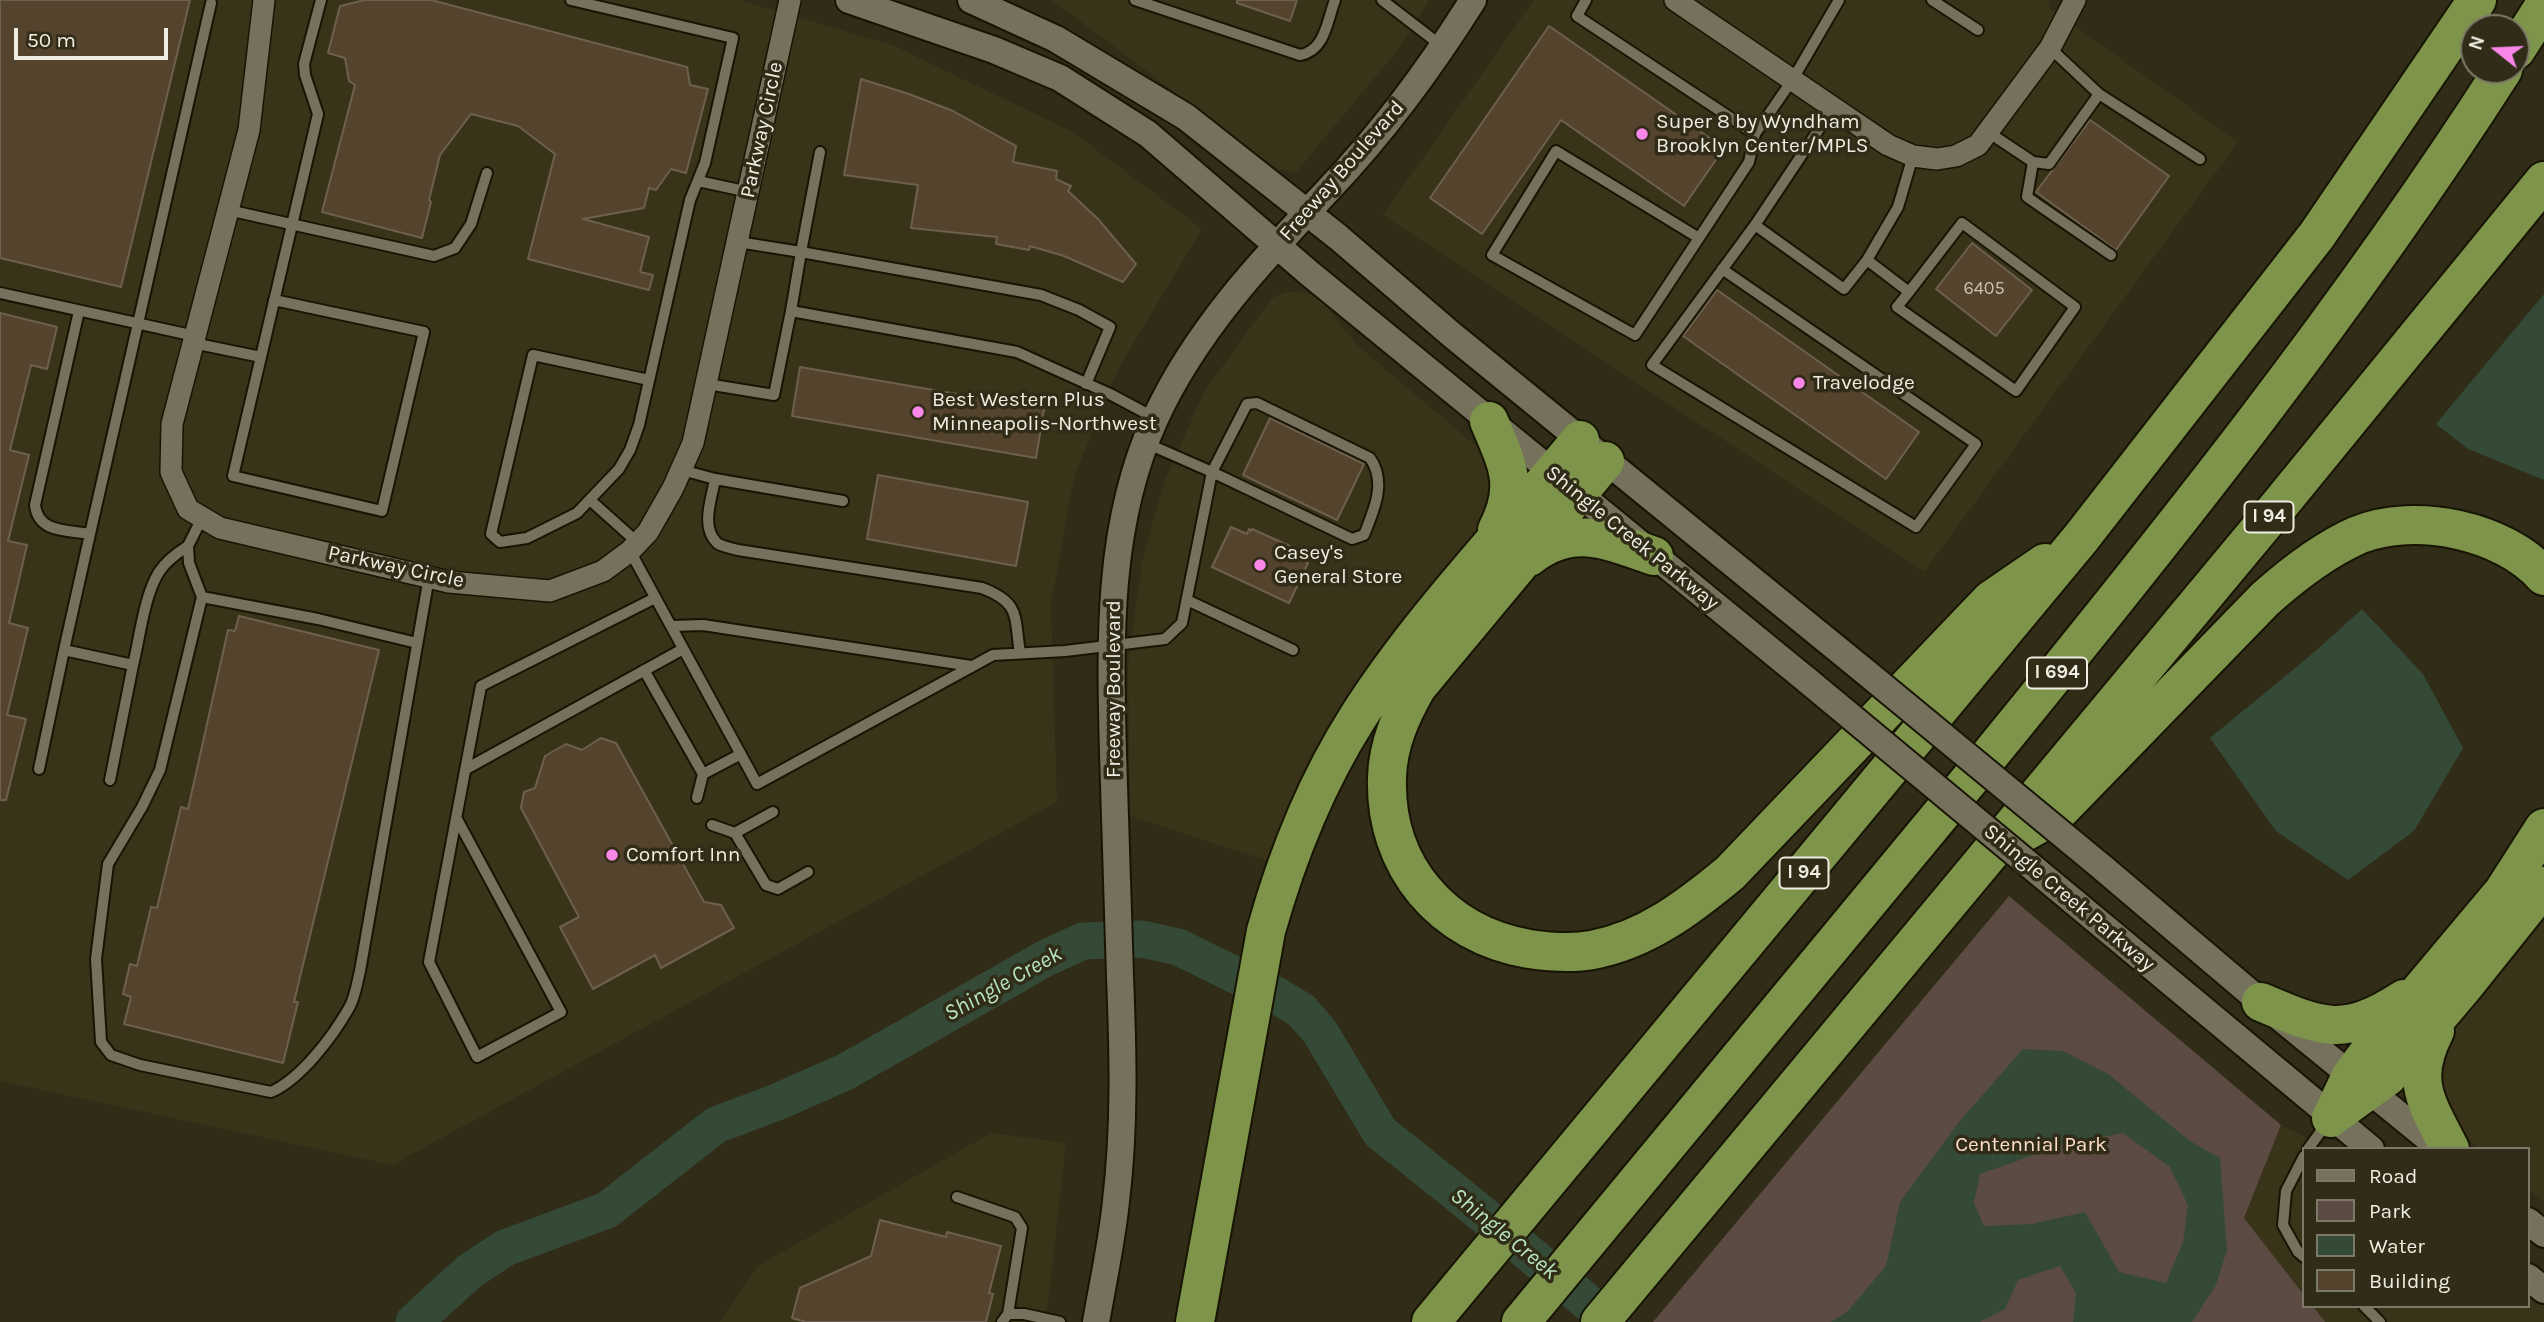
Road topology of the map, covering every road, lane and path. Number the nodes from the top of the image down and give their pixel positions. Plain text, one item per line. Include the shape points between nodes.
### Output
1 (264, 0) edge
2 (321, 0) edge
3 (571, 0) edge
4 (790, 0) edge
5 (849, 0) edge
6 (971, 0) edge
7 (1135, 0) edge
8 (1382, 0) edge
9 (1473, 0) edge
10 (1586, 0) edge
11 (1675, 0) edge
12 (1839, 0) edge
13 (1932, 0) edge
14 (2075, 0) edge
15 (2477, 0) edge
16 (1336, 2) edge
17 (211, 3) dead end
18 (2544, 6) edge
19 (2530, 28) edge
20 (1978, 30) dead end
21 (1443, 47) junction
22 (2050, 48) junction
23 (1793, 79) junction
24 (2494, 84) edge
25 (2099, 94) junction
26 (1833, 108) junction
27 (1988, 132) junction
28 (1755, 134) junction
29 (820, 152) dead end
30 (1913, 156) junction
31 (2200, 159) dead end
32 (2033, 162) junction
33 (486, 173) dead end
34 (698, 181) junction
35 (2544, 181) edge
36 (749, 192) junction
37 (228, 210) junction
38 (1306, 212) junction
39 (292, 223) junction
40 (1755, 225) junction
41 (1699, 238) junction
42 (738, 242) junction
43 (1277, 246) junction
44 (801, 252) junction
45 (2111, 255) dead end
46 (1867, 260) junction
47 (1722, 270) junction
48 (1909, 292) junction
49 (0, 293) edge
50 (274, 300) junction
51 (79, 311) junction
52 (790, 312) junction
53 (138, 324) junction
54 (194, 340) junction
55 (261, 357) junction
56 (649, 380) junction
57 (707, 384) junction
58 (1086, 384) junction
59 (1155, 418) junction
60 (1489, 421) junction
61 (1145, 443) junction
62 (1593, 451) junction
63 (682, 470) junction
64 (1212, 472) junction
65 (715, 479) junction
66 (1566, 484) junction
67 (590, 500) junction
68 (843, 501) dead end
69 (202, 517) junction
70 (90, 534) junction
71 (2081, 538) junction
72 (188, 546) junction
73 (634, 547) junction
74 (1654, 556) junction
75 (1499, 561) junction
76 (2544, 576) edge
77 (429, 577) junction
78 (202, 597) junction
79 (655, 598) junction
80 (1187, 600) junction
81 (671, 626) junction
82 (417, 643) junction
83 (1110, 645) junction
84 (683, 649) junction
85 (64, 650) junction
86 (1293, 650) dead end
87 (1020, 653) junction
88 (133, 665) junction
89 (971, 666) junction
90 (644, 670) junction
91 (741, 754) junction
92 (39, 769) dead end
93 (466, 769) junction
94 (703, 774) junction
95 (110, 780) dead end
96 (697, 798) dead end
97 (773, 812) dead end
98 (457, 819) junction
99 (712, 825) dead end
100 (2544, 828) edge
101 (735, 834) junction
102 (1991, 851) junction
103 (808, 872) dead end
104 (2544, 886) edge
105 (2459, 944) junction
106 (2465, 985) junction
107 (2261, 1002) junction
108 (2360, 1084) junction
109 (2331, 1118) junction
110 (2309, 1147) edge
111 (2368, 1147) edge
112 (2439, 1147) edge
113 (2449, 1147) edge
114 (2302, 1160) edge
115 (957, 1197) dead end
116 (2530, 1223) edge
117 (2544, 1234) edge
118 (2302, 1255) edge
119 (2530, 1279) edge
120 (2544, 1290) edge
121 (2366, 1308) edge
122 (1529, 1313) edge
123 (1005, 1318) edge
124 (1060, 1322) edge
125 (1096, 1322) edge
126 (1195, 1322) edge
127 (1431, 1322) edge
128 (1600, 1322) edge
129 (2380, 1322) edge

1 - 37 street, Parkway Circle via 249,130
2 - 39 lane via 304,64 318,114
3 - 34 lane via 733,38
4 - 36 street, Parkway Circle
5 - 43 street, Shingle Creek Parkway via 1060,78 1148,134
6 - 38 street, Shingle Creek Parkway via 1056,39 1186,117
7 - 16 lane via 1300,55 1320,45
8 - 21 lane
9 - 21 street, Freeway Boulevard
10 - 28 lane via 1577,16
11 - 23 street
12 - 23 lane
13 - 20 lane
14 - 22 street
15 - 71 highway, I 94 via 2317,235
17 - 53 lane
18 - 19 highway
21 - 38 street, Freeway Boulevard
22 - 25 lane
22 - 27 street
23 - 26 street
23 - 28 lane
24 - 122 highway, I 694 via 2360,281 2238,445 2078,647
25 - 31 lane
25 - 32 lane via 2049,164
26 - 30 street
26 - 40 lane
27 - 30 street via 1978,145 1956,156
27 - 32 lane
28 - 41 lane via 1749,162
29 - 44 lane
30 - 46 lane via 1898,207
32 - 45 lane via 2027,197
33 - 39 lane via 471,223 455,248 434,256
34 - 36 lane
34 - 56 lane
35 - 102 highway, I 94
36 - 42 street, Parkway Circle
37 - 39 lane
37 - 54 street, Parkway Circle
38 - 43 street, Freeway Boulevard
38 - 62 street, Shingle Creek Parkway
39 - 50 lane
40 - 46 lane via 1843,289
40 - 47 lane
41 - 41 lane via 1556,151 1492,255 1635,335
42 - 44 lane
42 - 57 street, Parkway Circle
43 - 59 street, Freeway Boulevard via 1230,299 1176,378
43 - 60 street, Shingle Creek Parkway
44 - 52 lane
44 - 58 lane via 1015,289 1079,310 1110,327
46 - 48 lane
47 - 47 lane via 1652,365 1916,527 1976,444
48 - 48 lane via 1962,223 2076,307 2015,391 1897,307
49 - 51 lane
50 - 55 lane
50 - 55 lane via 424,332 382,511 233,476
51 - 53 lane
51 - 70 lane via 35,505 36,516 48,527
52 - 57 lane via 774,395
52 - 58 lane via 1017,352
53 - 54 lane
53 - 70 lane
54 - 55 lane
54 - 69 street, Parkway Circle via 172,424 171,472 188,509
56 - 67 lane via 630,450
56 - 67 lane via 533,355 491,534 500,542 527,538 577,513
57 - 63 street, Parkway Circle
58 - 59 lane
59 - 61 street, Freeway Boulevard
60 - 66 street, Shingle Creek Parkway
60 - 75 highway via 1506,462 1511,490
61 - 64 lane
61 - 83 street, Freeway Boulevard via 1123,515
62 - 66 highway
62 - 107 street, Shingle Creek Parkway, bridge via 1835,646
63 - 65 lane
63 - 73 street, Parkway Circle via 648,532
64 - 64 lane via 1247,404 1257,403 1370,458 1376,467 1378,502 1364,535 1352,539
64 - 80 lane
65 - 68 lane
65 - 87 lane via 708,518 710,533 719,545 982,588 1012,605
66 - 74 street, Shingle Creek Parkway
66 - 75 highway
67 - 73 lane
69 - 72 lane
69 - 77 street, Parkway Circle via 220,528
70 - 85 lane
71 - 75 highway via 1991,600 1730,873 1698,899 1630,939 1590,951 1566,952 1497,941 1440,909 1413,875 1389,817 1389,754 1402,713
71 - 127 highway, I 94
72 - 78 lane via 189,563
72 - 88 lane via 160,570 152,585
73 - 77 street, Parkway Circle via 603,571 550,591
73 - 79 lane
74 - 75 highway via 1580,537 1555,540
74 - 109 street, Shingle Creek Parkway, bridge
75 - 126 highway via 1405,650 1346,736 1293,847 1266,931
76 - 102 highway via 2520,555 2456,529 2388,528 2344,542 2265,599 2055,815
77 - 82 lane
78 - 82 lane
78 - 82 lane via 160,770 108,864 96,959 101,1042 111,1055 153,1068 271,1091 299,1073 351,1006
79 - 81 lane
79 - 93 lane via 481,686
80 - 83 lane via 1182,623 1165,639
80 - 86 lane
81 - 84 lane
81 - 89 lane via 704,625
83 - 87 lane
83 - 125 street, Freeway Boulevard via 1122,1135
84 - 90 lane
84 - 91 lane
85 - 88 lane
85 - 92 lane
87 - 89 lane via 993,654
88 - 95 lane
89 - 91 lane via 757,784
90 - 93 lane
90 - 94 lane
91 - 94 lane
93 - 98 lane
94 - 96 lane
97 - 101 lane
98 - 98 lane via 429,962 477,1057 561,1012
99 - 101 lane
100 - 105 highway via 2503,892
101 - 103 lane via 766,885 778,889
102 - 128 highway, I 94
104 - 106 highway
105 - 107 highway via 2410,995 2363,1021 2309,1023
105 - 108 highway
106 - 108 highway via 2388,1076
106 - 113 highway via 2428,1044 2421,1071 2428,1104
107 - 108 street, Shingle Creek Parkway
108 - 109 highway
108 - 112 street, Shingle Creek Parkway
109 - 110 lane
109 - 111 street, Shingle Creek Parkway
114 - 118 lane via 2286,1191 2283,1225
115 - 123 lane via 1015,1217 1022,1228
116 - 117 street
119 - 120 street
121 - 129 lane
123 - 124 lane via 1024,1314

